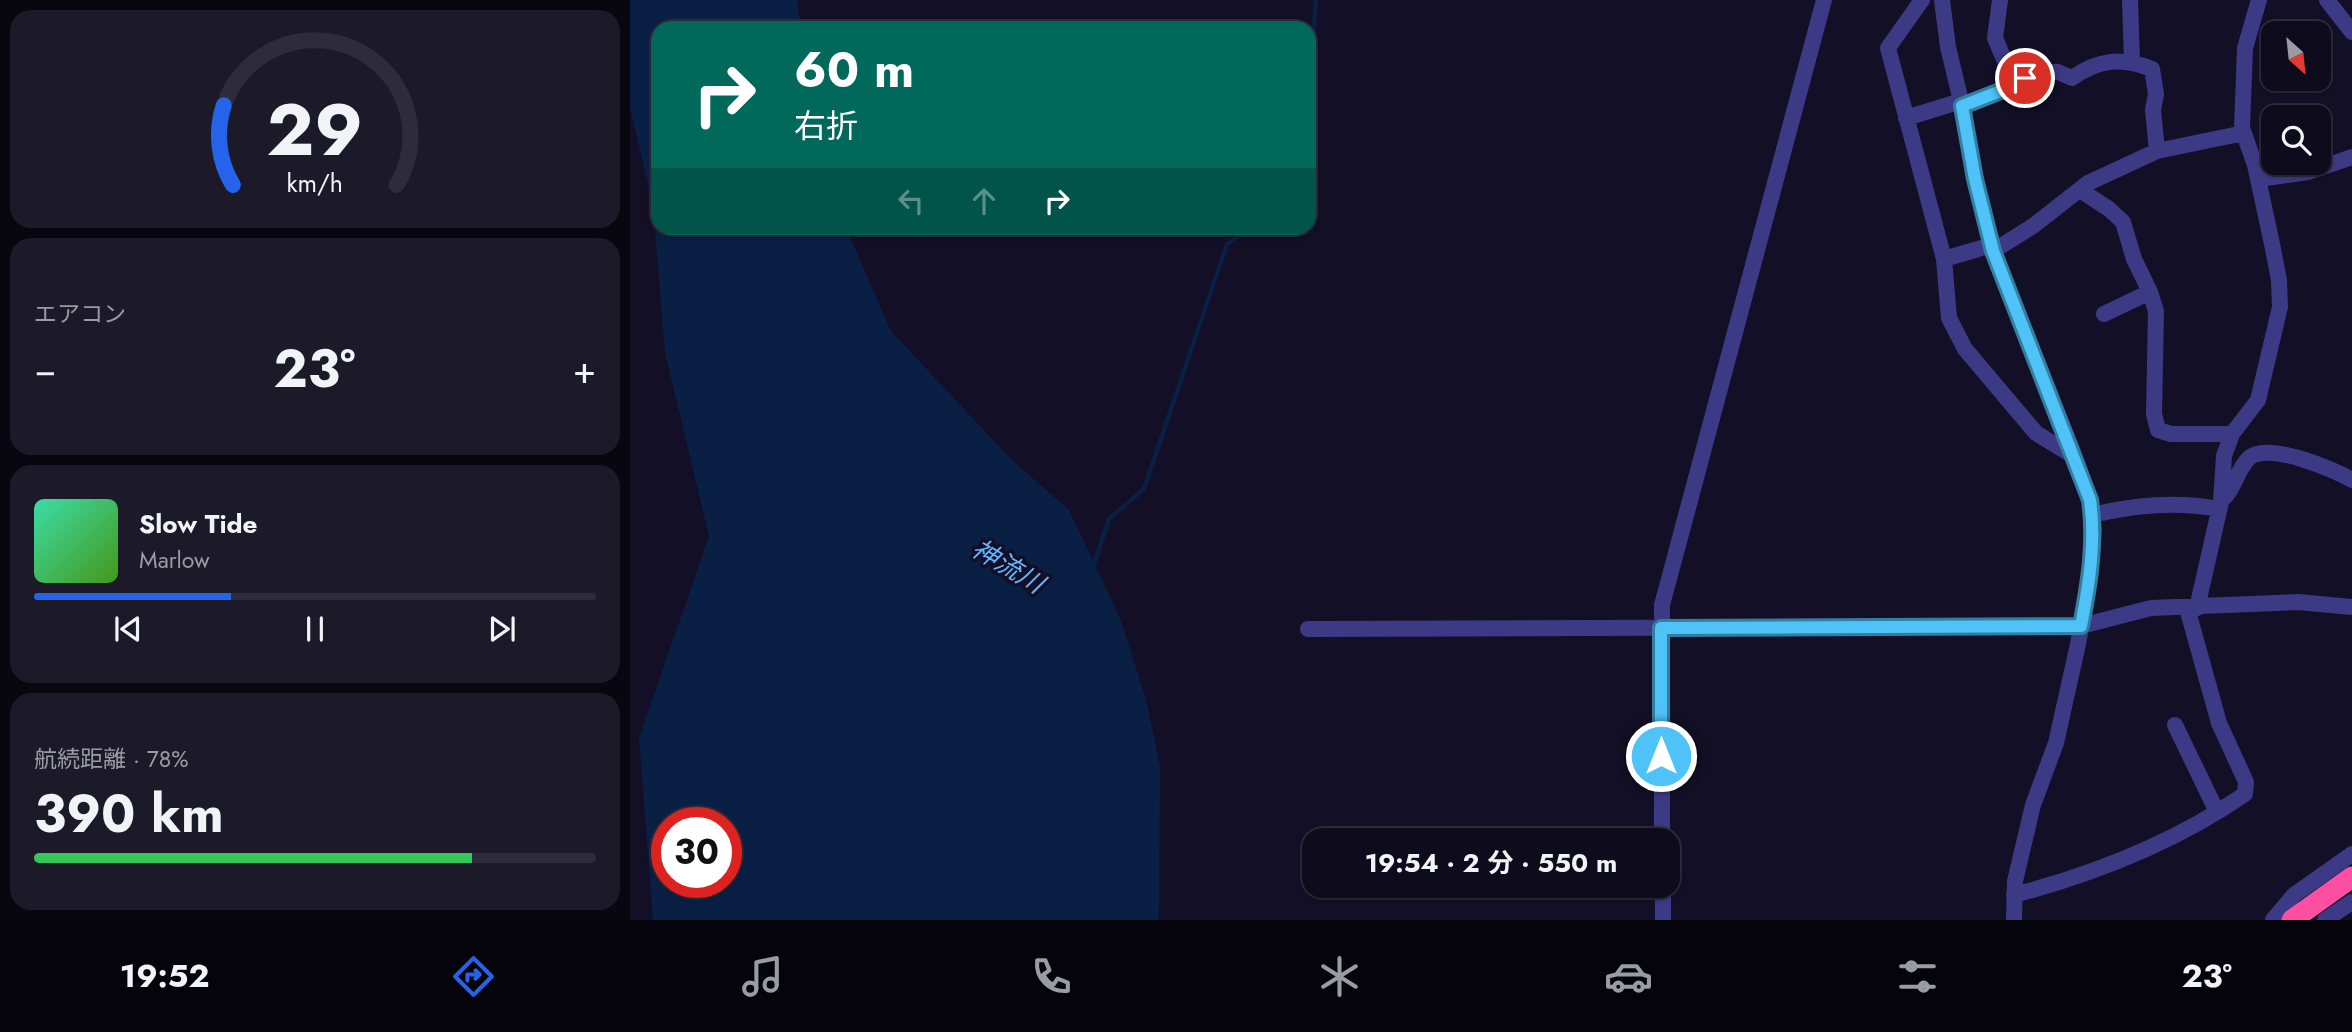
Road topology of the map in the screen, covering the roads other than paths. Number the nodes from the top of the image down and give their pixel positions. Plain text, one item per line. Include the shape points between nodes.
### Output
1 (1824, 0) edge
2 (1922, 0) edge
3 (1942, 0) edge
4 (2000, 0) edge
5 (2130, 0) edge
6 (2259, 0) edge
7 (2327, 0) edge
8 (2352, 32) edge
9 (2132, 61) junction
10 (2015, 85) junction
11 (1961, 103) junction
12 (1906, 118) junction
13 (2244, 133) junction
14 (2157, 151) junction
15 (2352, 157) edge
16 (2258, 179) junction
17 (2080, 190) junction
18 (1993, 248) junction
19 (1944, 259) junction
20 (2150, 292) junction
21 (2104, 314) dead end
22 (2232, 434) junction
23 (2075, 457) junction
24 (2352, 480) edge
25 (2220, 506) junction
26 (2092, 515) junction
27 (2352, 607) edge
28 (2192, 608) junction
29 (2081, 626) junction
30 (1661, 628) junction
31 (1308, 629) dead end
32 (2175, 725) dead end
33 (2217, 813) junction
34 (1662, 828) edge
35 (2352, 854) edge
36 (2352, 877) edge
37 (2014, 895) junction
38 (1662, 898) edge
39 (2352, 902) edge
40 (1663, 920) edge
41 (2014, 920) edge
42 (2273, 920) edge
43 (2292, 920) edge
44 (2325, 920) edge

1 - 30 street via 1662,605
2 - 12 street via 1888,48
3 - 11 street
4 - 10 street via 1995,38
5 - 9 street
6 - 13 street via 2245,48
7 - 8 street
9 - 10 street via 2099,63 2072,78 2045,72
9 - 14 street via 2152,69
10 - 11 street
11 - 12 street
11 - 18 street
12 - 19 street
13 - 14 street
13 - 16 street
14 - 17 street
15 - 16 street via 2308,172
16 - 22 street via 2279,280 2280,307 2258,400
17 - 18 street via 2033,226
17 - 20 street via 2123,222
18 - 19 street
18 - 23 street
19 - 23 street via 1949,318 1965,349 2036,433
20 - 21 street
20 - 22 street via 2156,311 2154,414 2158,430
22 - 25 street via 2224,456
23 - 26 street
24 - 25 street via 2317,463 2269,452 2253,454
25 - 26 street via 2138,505
25 - 28 street
26 - 29 street via 2089,585
27 - 28 street via 2298,603
28 - 29 street via 2151,608
28 - 33 street via 2219,723 2246,782 2245,794
29 - 30 street
29 - 37 street via 2056,743 2033,805
30 - 31 street
30 - 34 street
32 - 33 street
33 - 37 street via 2119,859
35 - 42 street via 2294,895
36 - 43 highway
37 - 41 street
38 - 40 street
39 - 44 street

